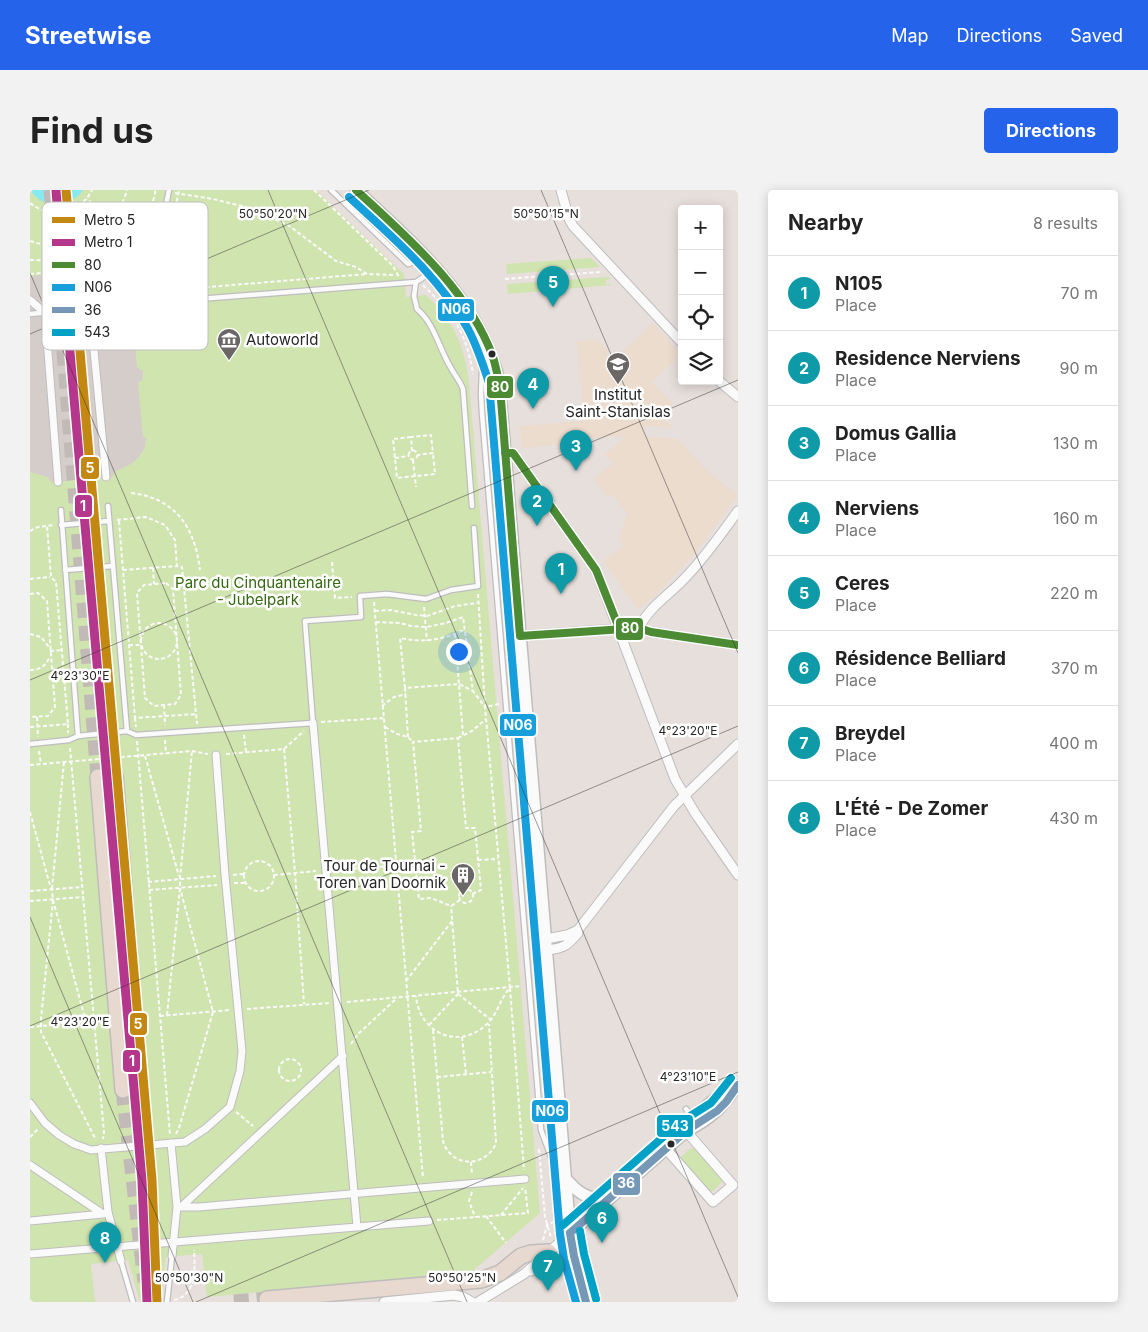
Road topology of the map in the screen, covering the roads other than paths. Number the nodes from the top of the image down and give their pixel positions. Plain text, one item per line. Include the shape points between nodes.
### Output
1 (331, 190) edge
2 (356, 190) edge
3 (561, 190) edge
4 (426, 259) junction
5 (437, 269) junction
6 (417, 281) junction
7 (208, 298) edge
8 (30, 300) edge
9 (42, 310) edge
10 (483, 336) junction
11 (679, 340) edge
12 (48, 350) edge
13 (94, 350) edge
14 (723, 384) edge
15 (738, 397) edge
16 (505, 452) junction
17 (106, 478) dead end
18 (58, 482) dead end
19 (108, 506) dead end
20 (472, 506) dead end
21 (61, 510) dead end
22 (738, 511) edge
23 (110, 521) junction
24 (61, 525) junction
25 (474, 528) dead end
26 (113, 566) junction
27 (65, 570) junction
28 (619, 628) junction
29 (639, 628) junction
30 (520, 636) junction
31 (738, 645) edge
32 (314, 723) junction
33 (127, 732) junction
34 (78, 736) junction
35 (30, 744) edge
36 (738, 744) edge
37 (216, 754) road end
38 (115, 776) tunnel mouth
39 (98, 777) tunnel mouth
40 (684, 795) junction
41 (738, 875) edge
42 (547, 944) junction
43 (343, 1056) junction
44 (737, 1085) edge
45 (140, 1088) tunnel mouth
46 (123, 1090) tunnel mouth
47 (30, 1103) edge
48 (686, 1109) dead end
49 (694, 1119) junction
50 (686, 1131) junction
51 (171, 1143) junction
52 (101, 1148) junction
53 (666, 1149) junction
54 (30, 1166) edge
55 (525, 1179) road end
56 (566, 1179) junction
57 (355, 1194) junction
58 (606, 1200) junction
59 (179, 1207) junction
60 (106, 1213) junction
61 (30, 1221) edge
62 (429, 1221) road end
63 (358, 1227) junction
64 (570, 1233) junction
65 (173, 1242) junction
66 (117, 1246) junction
67 (548, 1252) junction
68 (30, 1254) edge
69 (172, 1256) joint
70 (121, 1261) joint
71 (524, 1274) junction
72 (580, 1281) junction
73 (267, 1298) dead end
74 (167, 1301) edge
75 (133, 1302) edge
76 (384, 1302) edge
77 (472, 1302) edge
78 (478, 1302) edge
79 (586, 1302) edge

1 - 4 lane via 408,264
2 - 4 street
3 - 11 street via 573,226
4 - 5 street
5 - 6 lane
5 - 10 street via 465,304
6 - 7 lane
6 - 20 lane via 414,296 417,309 431,326 463,389
8 - 9 street
10 - 16 street via 499,381
10 - 56 lane via 482,413 541,1130 553,1162
12 - 18 street
13 - 17 street
14 - 15 street
16 - 28 street via 513,453 596,570
16 - 30 street
19 - 23 lane
21 - 24 lane
22 - 29 street via 684,580 648,614
23 - 24 lane
23 - 26 lane
24 - 27 lane
25 - 32 lane via 478,586 423,599 387,594 360,596 361,617 305,621
26 - 27 lane
26 - 33 lane
27 - 34 lane
28 - 29 street
28 - 30 street
28 - 40 street via 675,779
29 - 31 street
30 - 42 street
32 - 33 lane via 136,735
32 - 43 street
33 - 34 lane
34 - 35 lane
36 - 40 street
37 - 51 street via 241,1063 230,1107 191,1139
38 - 45 highway
39 - 46 highway
40 - 41 street
40 - 42 street via 567,945 561,948
42 - 56 street
43 - 57 street
43 - 59 street
44 - 49 street via 706,1105
44 - 50 street via 714,1114
47 - 52 street via 59,1135 91,1150
48 - 49 lane
49 - 50 street
50 - 53 street
50 - 53 street via 732,1185 720,1196 713,1202
51 - 52 street
51 - 59 street
52 - 60 street
53 - 58 street
54 - 60 street
55 - 57 street
56 - 58 street via 584,1195
56 - 64 street
57 - 59 street
57 - 63 street
58 - 64 street
59 - 65 street
60 - 61 street
60 - 66 street
62 - 63 street
63 - 65 street
64 - 67 street
64 - 72 street
65 - 66 street
65 - 69 street
66 - 68 street
66 - 70 street
67 - 71 street
67 - 73 highway via 521,1256 500,1273 481,1280
69 - 74 lane
70 - 75 lane
71 - 72 street via 548,1265 568,1271
71 - 78 street
72 - 79 street
76 - 77 street via 454,1295

